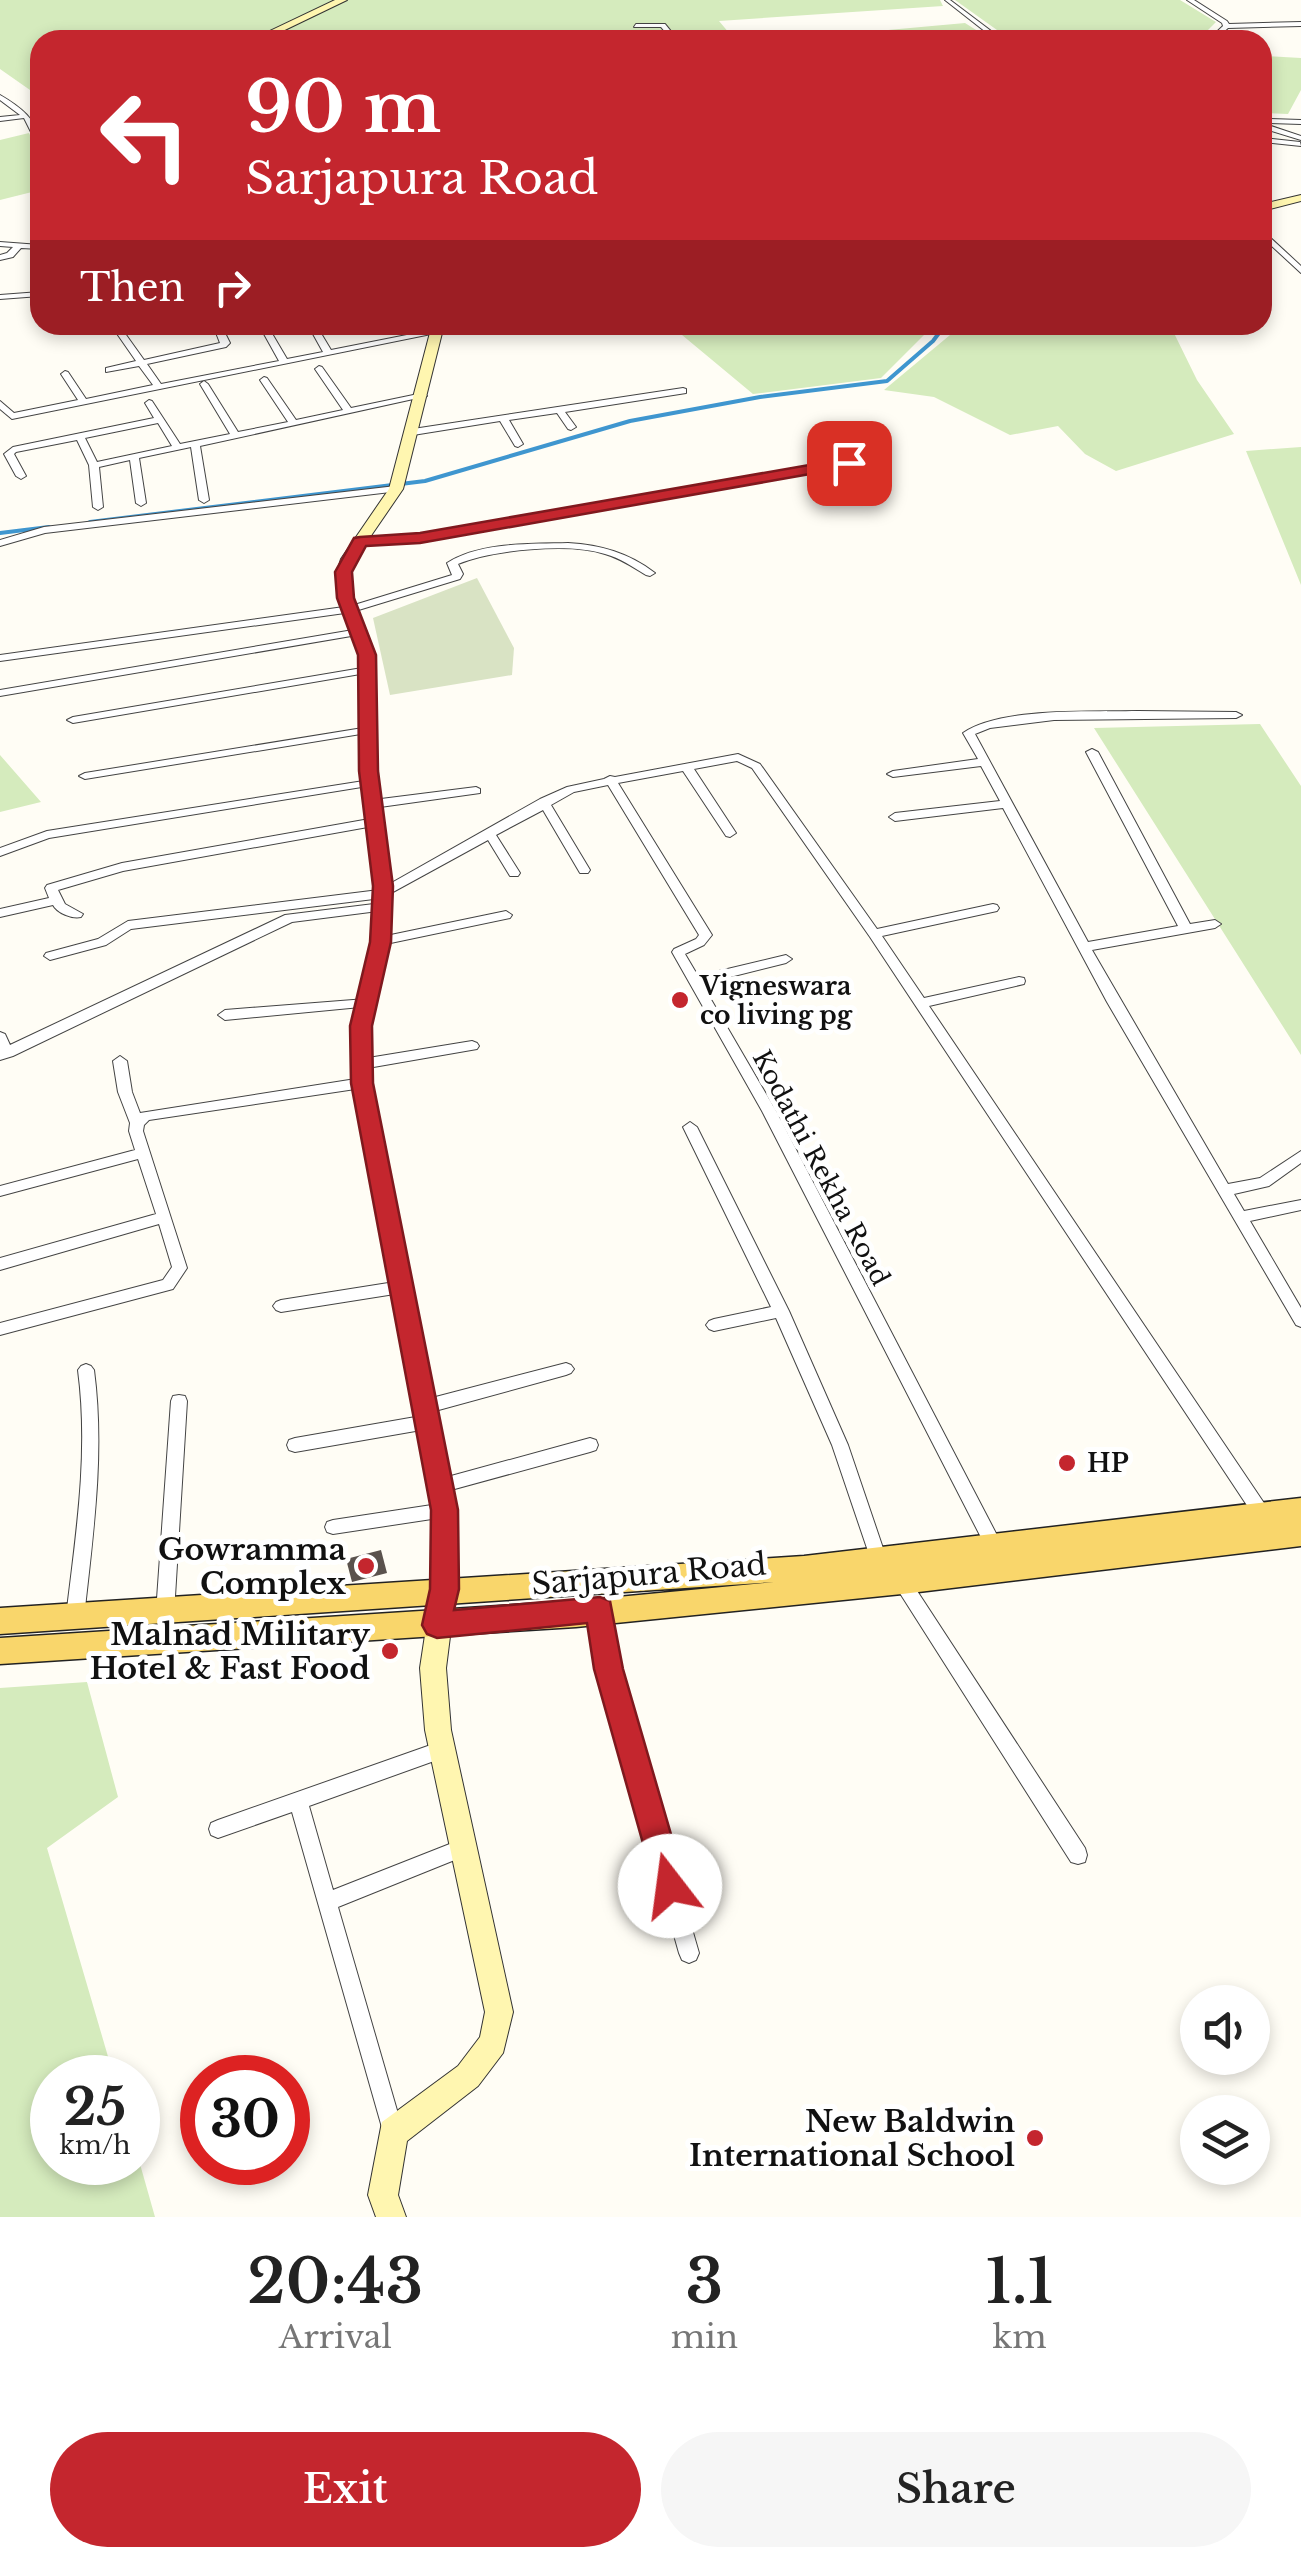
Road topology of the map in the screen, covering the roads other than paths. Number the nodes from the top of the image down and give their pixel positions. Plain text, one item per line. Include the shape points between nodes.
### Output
1 (342, 0) edge
2 (1190, 0) edge
3 (947, 1) edge
4 (1301, 24) edge
5 (636, 26) dead end
6 (1226, 26) junction
7 (278, 30) edge
8 (667, 30) edge
9 (986, 30) edge
10 (1221, 30) edge
11 (0, 97) edge
12 (26, 116) junction
13 (0, 119) edge
14 (1301, 122) edge
15 (30, 123) edge
16 (1272, 123) edge
17 (1272, 126) edge
18 (1272, 140) edge
19 (1301, 141) edge
20 (1301, 198) edge
21 (1272, 205) edge
22 (1272, 241) edge
23 (0, 244) edge
24 (19, 245) junction
25 (30, 246) edge
26 (0, 258) edge
27 (1301, 270) edge
28 (30, 295) edge
29 (0, 298) edge
30 (122, 335) edge
31 (222, 335) edge
32 (268, 335) edge
33 (318, 335) edge
34 (410, 335) edge
35 (436, 335) edge
36 (328, 353) junction
37 (284, 362) junction
38 (141, 363) junction
39 (320, 368) dead end
40 (109, 370) dead end
41 (66, 374) dead end
42 (264, 380) dead end
43 (204, 384) dead end
44 (158, 386) junction
45 (683, 390) dead end
46 (422, 396) junction
47 (83, 401) junction
48 (149, 403) dead end
49 (0, 404) edge
50 (348, 410) junction
51 (559, 410) junction
52 (504, 418) junction
53 (160, 420) junction
54 (293, 422) junction
55 (572, 427) dead end
56 (833, 429) dead end
57 (413, 432) junction
58 (235, 434) junction
59 (80, 436) junction
60 (194, 443) junction
61 (518, 444) dead end
62 (178, 446) junction
63 (134, 456) junction
64 (94, 464) junction
65 (22, 476) dead end
66 (396, 489) junction
67 (204, 500) dead end
68 (141, 503) dead end
69 (98, 507) dead end
70 (44, 530) junction
71 (360, 542) junction
72 (0, 543) edge
73 (0, 553) edge
74 (650, 573) dead end
75 (352, 610) junction
76 (359, 632) junction
77 (0, 658) edge
78 (368, 670) junction
79 (0, 693) edge
80 (1236, 715) dead end
81 (73, 720) dead end
82 (369, 730) junction
83 (1092, 752) dead end
84 (984, 762) junction
85 (686, 766) junction
86 (893, 774) dead end
87 (85, 776) dead end
88 (610, 779) junction
89 (370, 783) junction
90 (476, 791) dead end
91 (544, 802) junction
92 (1006, 804) junction
93 (374, 813) junction
94 (895, 816) dead end
95 (489, 833) junction
96 (730, 833) dead end
97 (0, 852) edge
98 (584, 870) dead end
99 (514, 873) dead end
100 (56, 900) junction
101 (382, 900) junction
102 (993, 908) dead end
103 (0, 914) edge
104 (77, 914) dead end
105 (506, 915) dead end
106 (1215, 924) dead end
107 (1186, 930) junction
108 (874, 934) junction
109 (381, 942) junction
110 (1084, 947) junction
111 (50, 956) dead end
112 (786, 959) dead end
113 (695, 981) junction
114 (1019, 981) dead end
115 (366, 1003) junction
116 (918, 1004) junction
117 (225, 1014) dead end
118 (0, 1037) edge
119 (472, 1046) dead end
120 (4, 1054) edge
121 (120, 1061) dead end
122 (362, 1073) junction
123 (138, 1122) junction
124 (690, 1127) dead end
125 (143, 1153) junction
126 (1301, 1156) edge
127 (1226, 1190) junction
128 (0, 1191) edge
129 (1301, 1205) edge
130 (1241, 1216) junction
131 (162, 1218) junction
132 (0, 1264) edge
133 (402, 1287) junction
134 (281, 1306) dead end
135 (781, 1310) junction
136 (1301, 1321) edge
137 (714, 1326) dead end
138 (0, 1329) edge
139 (566, 1369) dead end
140 (86, 1370) dead end
141 (179, 1400) dead end
142 (426, 1415) junction
143 (295, 1445) dead end
144 (590, 1445) dead end
145 (440, 1486) junction
146 (444, 1510) junction
147 (1301, 1510) edge
148 (1262, 1514) junction
149 (333, 1527) dead end
150 (1301, 1534) edge
151 (994, 1546) junction
152 (879, 1560) junction
153 (902, 1582) junction
154 (444, 1589) junction
155 (600, 1610) junction
156 (165, 1613) junction
157 (75, 1617) junction
158 (0, 1621) edge
159 (437, 1625) junction
160 (0, 1651) edge
161 (442, 1750) junction
162 (298, 1800) junction
163 (218, 1828) dead end
164 (465, 1847) junction
165 (1078, 1855) dead end
166 (327, 1902) junction
167 (688, 1952) dead end
168 (393, 2133) junction
169 (391, 2217) edge

1 - 7 street
2 - 6 street
3 - 9 street
4 - 6 street
5 - 8 street
6 - 10 street
11 - 12 street
12 - 13 street
12 - 15 street
14 - 16 street
17 - 19 street
18 - 19 street
20 - 21 street
22 - 27 street
23 - 24 street
24 - 25 street
24 - 26 street
28 - 29 street
30 - 38 street
31 - 38 street via 223,345
32 - 37 street
33 - 36 street
34 - 36 street
35 - 46 street
36 - 37 street
37 - 44 street
38 - 40 street
38 - 44 street
39 - 50 street
41 - 47 street
42 - 54 street
43 - 58 street
44 - 47 street
45 - 51 street
46 - 50 street
46 - 57 street
47 - 49 street via 12,416
48 - 53 street
50 - 54 street
51 - 52 street
51 - 55 street
52 - 57 street
52 - 61 street
53 - 59 street
53 - 62 street
54 - 58 street
56 - 71 street via 849,463 420,538
57 - 66 street
58 - 60 street
59 - 64 street
59 - 65 street via 10,452
60 - 62 street
60 - 67 street
62 - 63 street
63 - 64 street
63 - 68 street
64 - 69 street
66 - 70 street
66 - 71 street
70 - 72 street
70 - 73 street
71 - 75 street via 344,572
74 - 75 street via 610,552 579,546 476,555 452,563 458,574 445,582
75 - 76 street
75 - 77 street
76 - 78 street
76 - 79 street
78 - 81 street
78 - 82 street
80 - 84 street via 994,722 969,732
82 - 87 street
82 - 89 street
83 - 107 street
84 - 86 street
84 - 92 street
85 - 88 street
85 - 96 street
85 - 108 street via 738,757 756,766
88 - 91 street
88 - 113 street, Kodathi Rekha Road via 706,935 678,952
89 - 93 street
89 - 97 street via 48,835
90 - 93 street
91 - 95 street
91 - 98 street
92 - 94 street
92 - 110 street
93 - 100 street via 122,867 51,888
93 - 101 street
95 - 99 street
95 - 101 street
100 - 103 street
100 - 104 street
101 - 109 street
101 - 111 street via 128,925 102,942
101 - 120 street via 289,918
102 - 108 street
105 - 109 street
106 - 107 street
107 - 110 street
108 - 116 street
109 - 115 street
110 - 127 street
112 - 113 street
113 - 151 street, Kodathi Rekha Road
114 - 116 street
115 - 117 street
115 - 122 street
116 - 148 street
118 - 120 street
119 - 122 street
121 - 123 street
122 - 123 street
122 - 133 street
123 - 125 street
124 - 135 street
125 - 128 street
125 - 131 street
126 - 127 street via 1264,1182
127 - 130 street
129 - 130 street
130 - 136 street
131 - 132 street
131 - 138 street via 180,1268 168,1285
133 - 134 street
133 - 142 street
135 - 137 street
135 - 152 street via 840,1445
139 - 142 street
140 - 157 street via 94,1445
141 - 156 street
142 - 143 street
142 - 145 street
144 - 145 street
145 - 146 street
146 - 149 street
146 - 154 street
147 - 148 main road, Sarjapura Road
148 - 151 main road, Sarjapura Road
150 - 153 main road, Sarjapura Road
151 - 152 main road, Sarjapura Road
152 - 154 main road, Sarjapura Road
153 - 155 main road, Sarjapura Road
153 - 165 street
154 - 156 main road, Sarjapura Road
154 - 159 street
155 - 159 main road, Sarjapura Road
155 - 167 street via 608,1669
156 - 157 main road, Sarjapura Road
157 - 158 main road, Sarjapura Road
159 - 160 main road, Sarjapura Road
159 - 161 street via 433,1668
161 - 162 street
161 - 164 street
162 - 163 street
162 - 166 street
164 - 166 street
164 - 168 street via 499,2012 492,2043 468,2076
166 - 168 street
168 - 169 street via 382,2196

